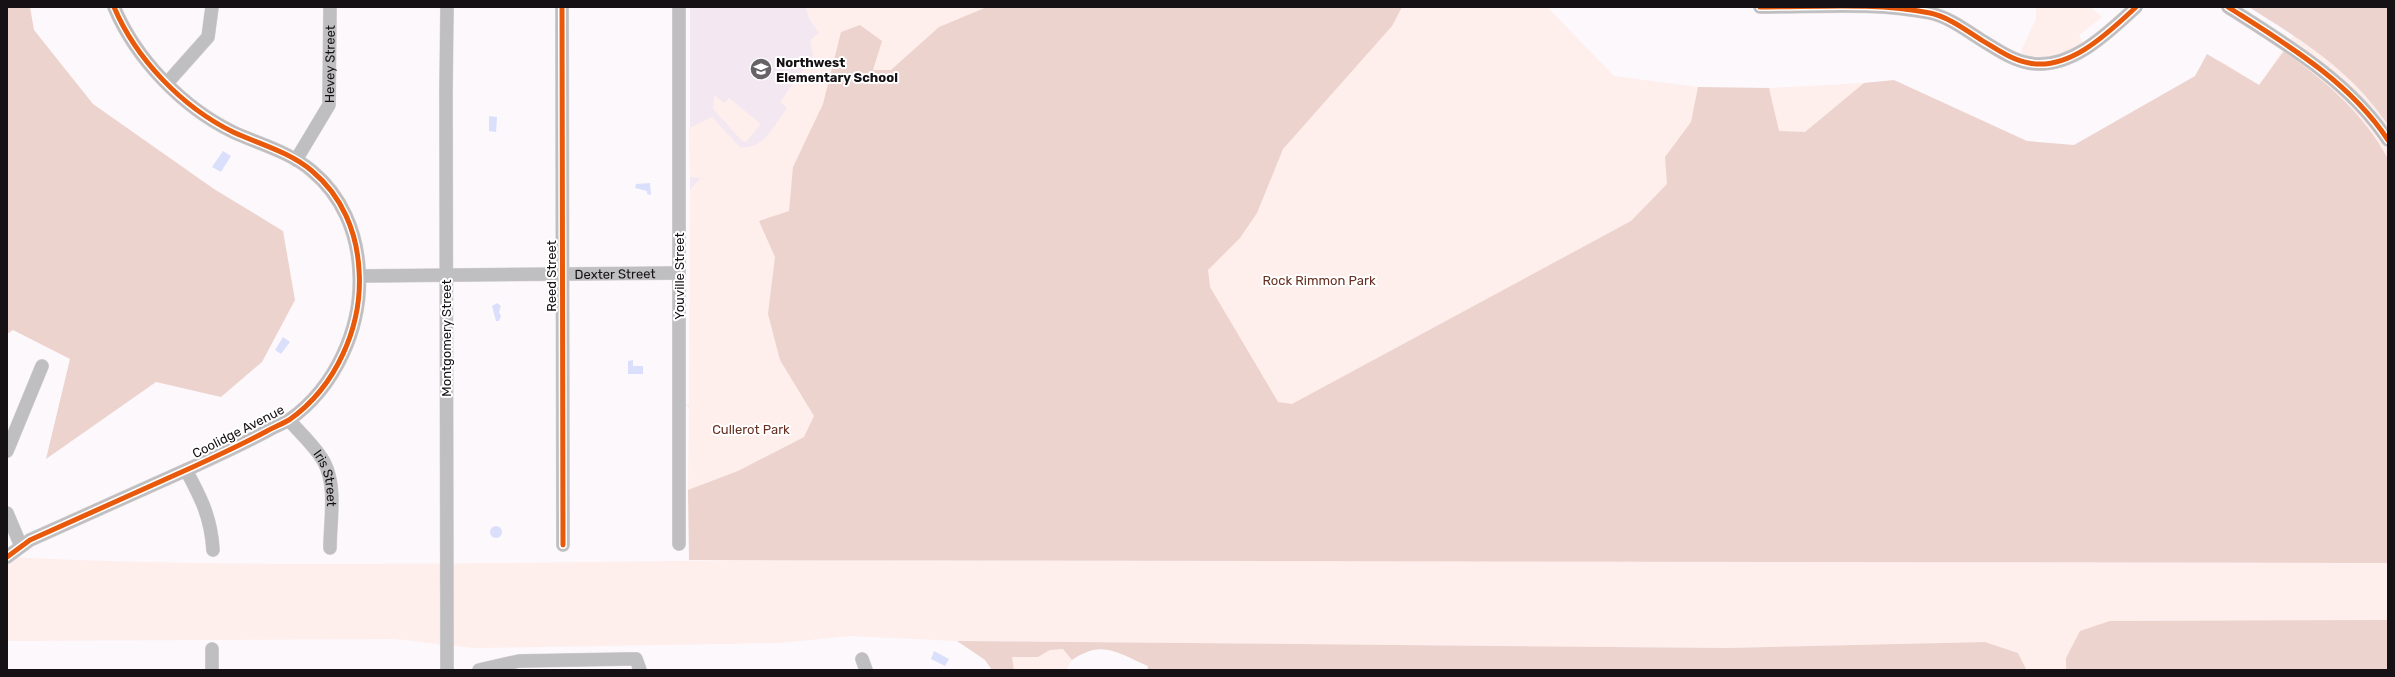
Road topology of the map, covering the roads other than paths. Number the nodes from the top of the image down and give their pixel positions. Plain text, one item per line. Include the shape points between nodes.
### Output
1 (114, 7) edge
2 (212, 7) edge
3 (330, 7) edge
4 (447, 7) edge
5 (562, 7) edge
6 (679, 7) edge
7 (1760, 7) edge
8 (2136, 7) edge
9 (2228, 7) edge
10 (167, 83) junction
11 (2388, 140) edge
12 (296, 160) junction
13 (679, 273) junction
14 (562, 274) junction
15 (446, 275) junction
16 (360, 276) junction
17 (42, 366) dead end
18 (289, 420) junction
19 (7, 451) edge
20 (186, 470) junction
21 (7, 513) edge
22 (563, 544) dead end
23 (679, 544) dead end
24 (22, 546) junction
25 (330, 548) dead end
26 (213, 550) dead end
27 (7, 557) edge
28 (212, 649) dead end
29 (638, 665) edge
30 (212, 670) edge
31 (447, 670) edge
32 (478, 670) edge

1 - 10 street, Coolidge Avenue via 138,49
2 - 10 street via 208,37
3 - 12 street, Hevey Street via 329,105
4 - 15 street, Montgomery Street
5 - 14 street, Reed Street
6 - 13 street, Youville Street
7 - 8 street via 1897,8 1932,13 2009,56 2041,64 2062,60 2082,50
9 - 11 street via 2282,41 2328,75 2352,98
10 - 12 street, Coolidge Avenue via 222,126
12 - 16 street, Coolidge Avenue via 322,180 349,220 357,243
13 - 14 street, Dexter Street
13 - 23 street, Youville Street
14 - 15 street, Dexter Street
14 - 22 street, Reed Street
15 - 16 street, Dexter Street
15 - 31 street, Montgomery Street
16 - 18 street, Coolidge Avenue via 356,318 340,360 321,388
17 - 19 street
18 - 20 street, Coolidge Avenue
18 - 25 street, Iris Street via 324,461 329,473
20 - 24 street, Coolidge Avenue
20 - 26 street via 212,526
21 - 24 street
24 - 27 street, Coolidge Avenue
28 - 30 street
29 - 32 street via 519,661

